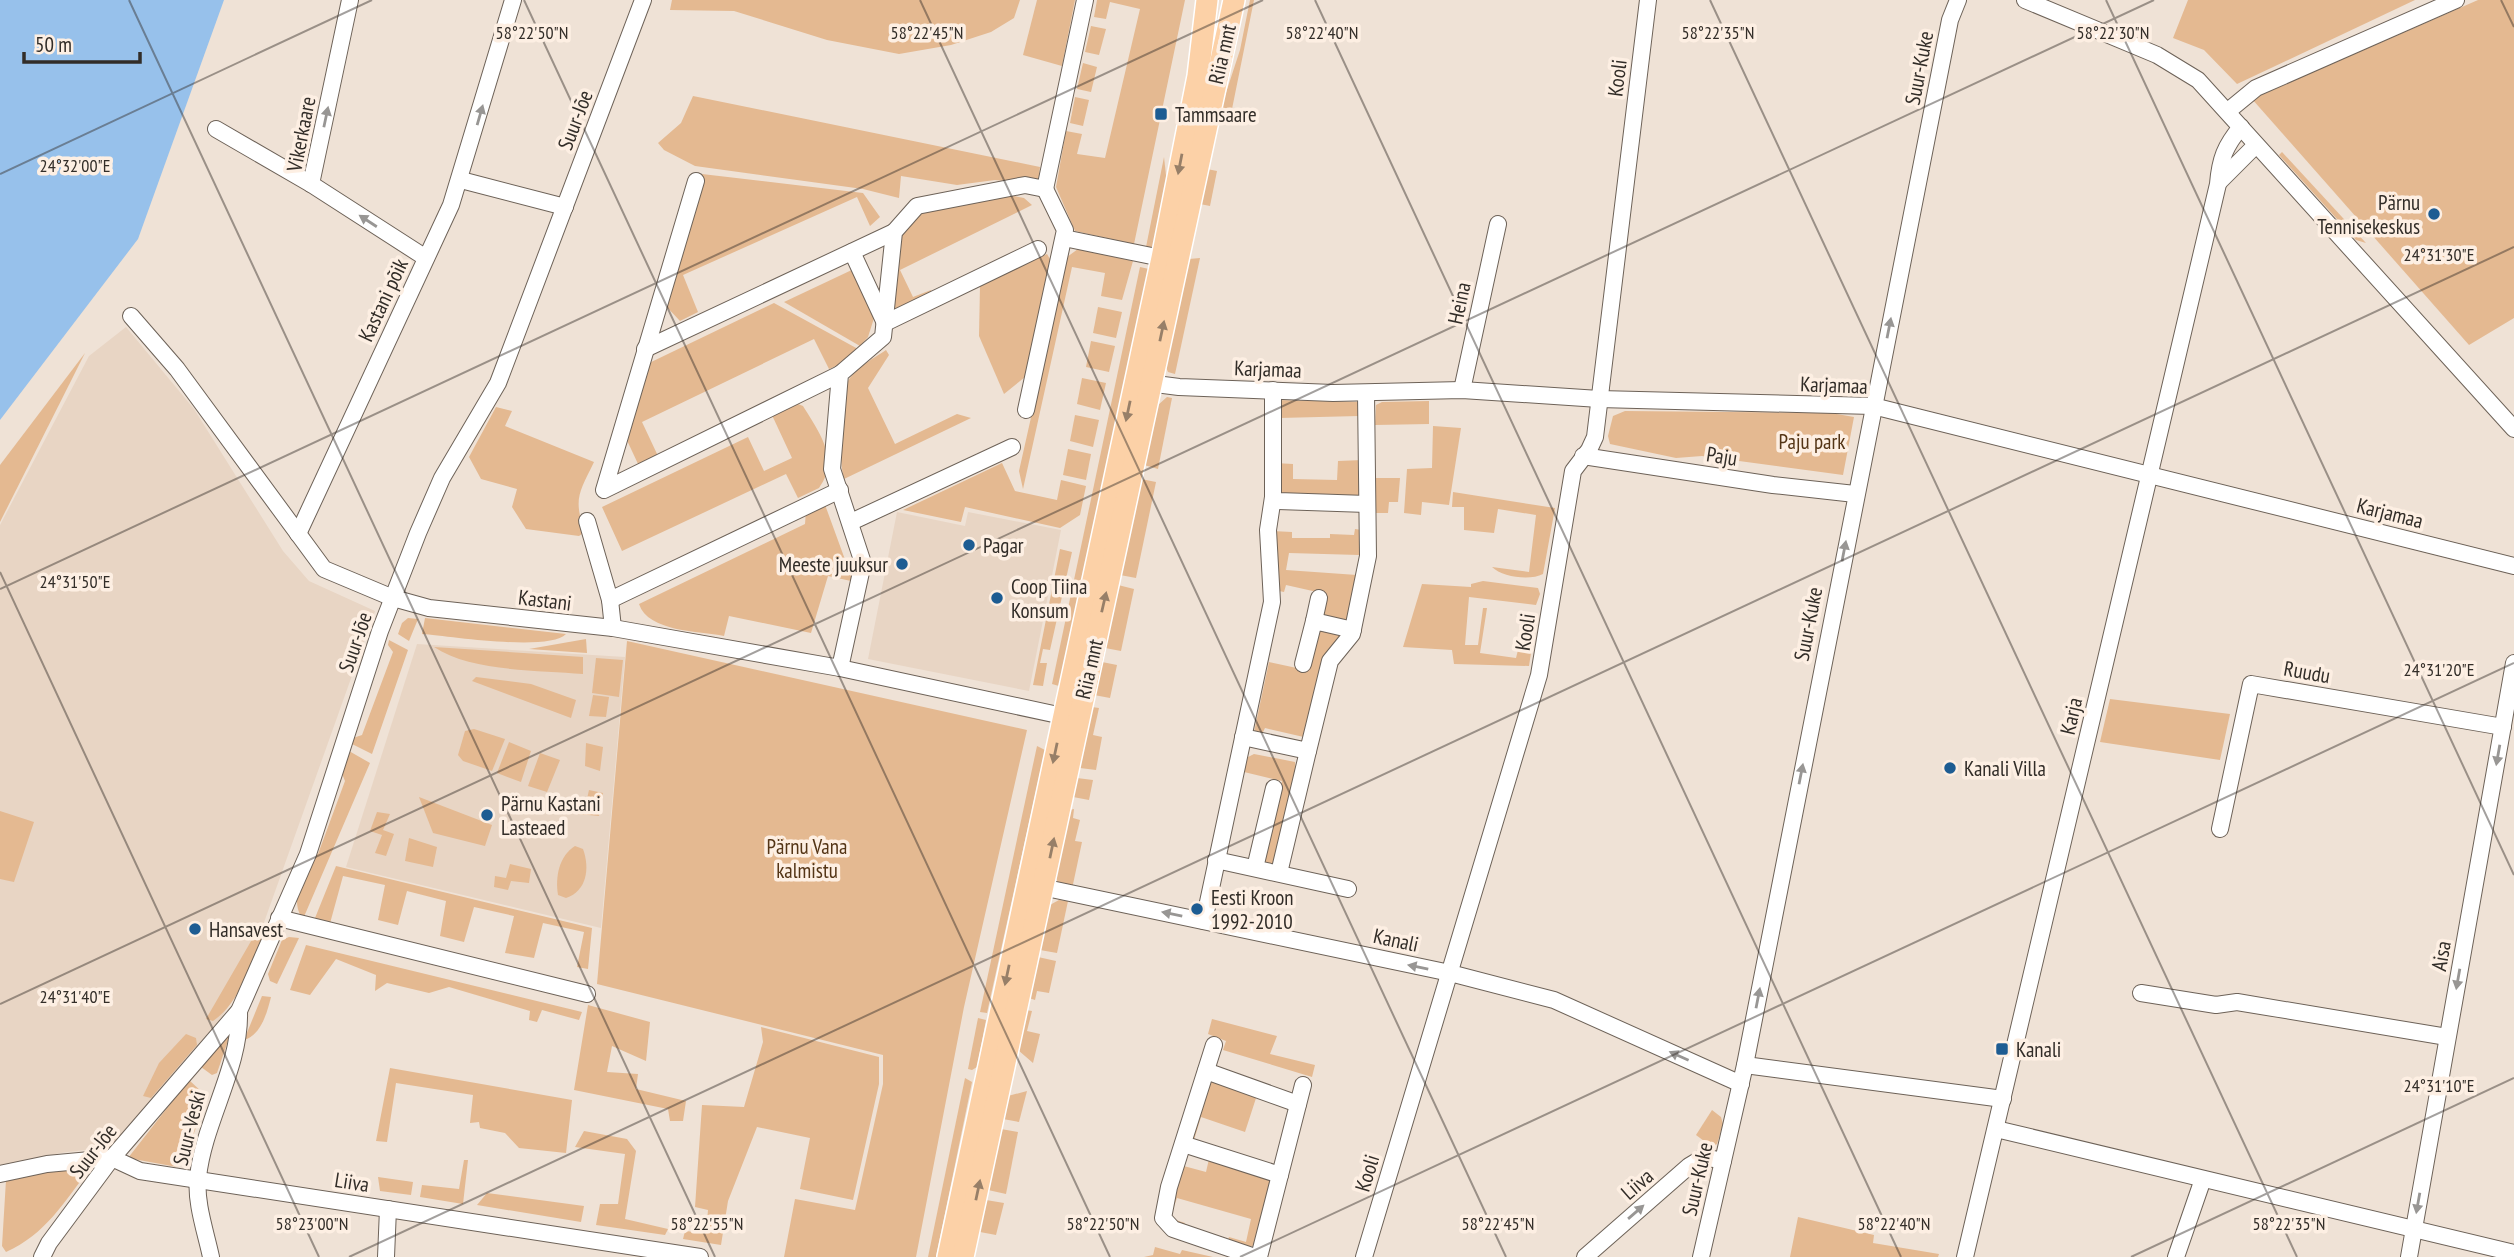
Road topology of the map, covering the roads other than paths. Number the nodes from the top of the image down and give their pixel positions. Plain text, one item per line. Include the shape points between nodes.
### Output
1 (350, 0) edge
2 (513, 0) edge
3 (643, 0) edge
4 (1085, 0) edge
5 (1207, 0) edge
6 (1234, 0) edge
7 (1648, 0) edge
8 (1958, 0) edge
9 (2025, 0) edge
10 (2456, 0) edge
11 (2228, 111) junction
12 (2241, 127) junction
13 (216, 129) dead end
14 (2256, 145) junction
15 (461, 180) junction
16 (696, 181) dead end
17 (311, 184) junction
18 (2218, 184) junction
19 (1045, 189) junction
20 (565, 207) junction
21 (1498, 225) dead end
22 (894, 232) junction
23 (1064, 238) junction
24 (1038, 249) dead end
25 (852, 252) junction
26 (426, 258) junction
27 (1169, 259) junction
28 (131, 316) dead end
29 (884, 323) junction
30 (645, 349) junction
31 (840, 374) junction
32 (1143, 382) junction
33 (1273, 390) junction
34 (1462, 390) junction
35 (1366, 394) junction
36 (1599, 399) junction
37 (1873, 406) junction
38 (1026, 410) dead end
39 (2514, 429) edge
40 (1012, 447) dead end
41 (1583, 456) junction
42 (2149, 475) junction
43 (839, 490) junction
44 (1855, 494) junction
45 (1273, 497) junction
46 (1367, 504) junction
47 (587, 521) dead end
48 (851, 522) junction
49 (298, 534) junction
50 (2514, 566) edge
51 (393, 598) junction
52 (1320, 598) dead end
53 (610, 600) junction
54 (1314, 621) junction
55 (613, 628) junction
56 (1353, 630) junction
57 (2514, 663) edge
58 (1303, 664) dead end
59 (840, 668) junction
60 (1071, 717) junction
61 (2503, 727) junction
62 (1243, 737) junction
63 (1308, 751) junction
64 (1274, 788) dead end
65 (2220, 828) dead end
66 (1216, 860) junction
67 (1255, 868) junction
68 (1279, 873) junction
69 (1035, 886) junction
70 (1348, 889) dead end
71 (279, 918) junction
72 (1204, 921) junction
73 (1450, 973) junction
74 (2141, 993) dead end
75 (587, 994) dead end
76 (239, 1011) junction
77 (2447, 1037) junction
78 (1214, 1045) dead end
79 (1745, 1065) junction
80 (1206, 1071) junction
81 (1741, 1084) junction
82 (1303, 1085) dead end
83 (2003, 1099) junction
84 (1298, 1104) junction
85 (1996, 1129) junction
86 (1183, 1144) junction
87 (112, 1158) junction
88 (1723, 1161) junction
89 (0, 1174) edge
90 (1280, 1175) junction
91 (197, 1179) junction
92 (2203, 1179) junction
93 (388, 1209) junction
94 (2413, 1230) junction
95 (2514, 1253) edge
96 (680, 1256) edge
97 (42, 1257) edge
98 (211, 1257) edge
99 (386, 1257) edge
100 (700, 1257) edge
101 (948, 1257) edge
102 (963, 1257) edge
103 (1257, 1257) edge
104 (1364, 1257) edge
105 (1585, 1257) edge
106 (1701, 1257) edge
107 (1965, 1257) edge
108 (2176, 1257) edge
109 (2409, 1257) edge

17 -> 1 street, Vikerkaare
15 -> 2 street, Kastani põik
3 - 20 street, Suur-Jõe
4 - 19 street
5 -> 27 main road, Riia mnt
6 - 27 main road, Riia mnt
7 - 36 street, Kooli
37 -> 8 street, Suur-Kuke via 1950,20
9 - 11 street via 2187,71
10 - 11 street via 2256,89
11 - 12 street
12 - 14 street
12 - 18 street, Karja via 2224,149
13 - 17 street
14 - 18 street, Karja
14 - 39 street
15 - 20 street
15 - 26 street, Kastani põik
16 - 30 street
26 -> 17 street, Vikerkaare
18 - 42 street, Karja
19 - 22 street via 1025,186 917,206
19 - 23 street via 1066,230
20 - 51 street, Suur-Jõe via 498,383 442,478
21 - 34 street, Heina
22 - 25 street
22 - 29 street
23 - 27 street
23 - 38 street
24 - 29 street
25 - 29 street
25 - 30 street
26 - 49 street, Kastani põik
27 - 32 main road, Riia mnt
28 - 49 street, Kastani via 177,369
29 - 31 street via 883,337
30 - 31 street via 604,490
31 - 43 street via 832,468
32 - 33 street, Karjamaa
32 - 60 main road, Riia mnt
33 - 35 street, Karjamaa
33 - 45 street
34 - 35 street, Karjamaa
34 - 36 street, Karjamaa
35 - 46 street
36 - 37 street, Karjamaa
36 - 41 street, Kooli via 1595,437
37 - 42 street, Karjamaa
37 - 44 street, Suur-Kuke
40 - 48 street
41 - 44 street, Paju
41 - 73 street, Kooli via 1573,471 1539,675
42 - 50 street, Karjamaa
42 - 83 street, Karja
43 - 48 street
43 - 53 street
79 -> 44 street, Suur-Kuke
45 - 46 street via 1278,501
45 - 62 street via 1268,530 1272,602
46 - 56 street via 1368,556
47 - 53 street
48 - 59 street via 863,563
49 - 51 street, Kastani via 324,569
51 - 55 street, Kastani via 429,608
51 - 71 street, Suur-Jõe via 308,854
52 - 54 street
53 - 55 street
54 - 56 street
54 - 58 street
55 - 59 street, Kastani
56 - 63 street via 1330,661
57 - 61 street, Aisa
59 - 60 street, Kastani
60 - 69 main road, Riia mnt
61 - 65 street, Ruudu via 2251,684
61 -> 77 street, Aisa
62 - 63 street
62 - 66 street
63 - 68 street
64 - 67 street
66 - 67 street
66 - 72 street
67 - 68 street
68 - 70 street
72 -> 69 street, Kanali
69 -> 101 main road, Riia mnt
102 -> 69 main road, Riia mnt
71 - 75 street
71 - 76 street, Suur-Jõe
73 -> 72 street, Kanali
81 -> 73 street, Kanali via 1554,1000
73 - 104 street, Kooli
74 - 77 street via 2216,1005 2238,1002
76 - 87 street, Suur-Jõe
76 - 91 street, Suur-Veski via 236,1043
77 -> 94 street, Aisa
78 - 80 street
79 - 81 street, Suur-Kuke
79 - 83 street
80 - 84 street
80 - 86 street
81 - 88 street, Suur-Kuke
82 - 84 street
83 - 85 street, Karja
84 - 90 street
85 - 92 street
85 - 107 street, Karja
86 - 90 street
86 - 103 street via 1163,1218 1173,1228
87 - 89 street, Liiva
87 - 91 street, Liiva via 140,1171
87 - 97 street, Suur-Jõe
105 -> 88 street, Liiva via 1689,1166 1704,1157
88 - 106 street, Suur-Kuke
90 - 103 street
91 - 93 street, Liiva
91 - 98 street, Suur-Veski
92 - 94 street
92 - 108 street
93 - 96 street, Liiva
93 - 99 street
94 - 95 street
94 - 109 street, Aisa
96 - 100 street, Liiva

